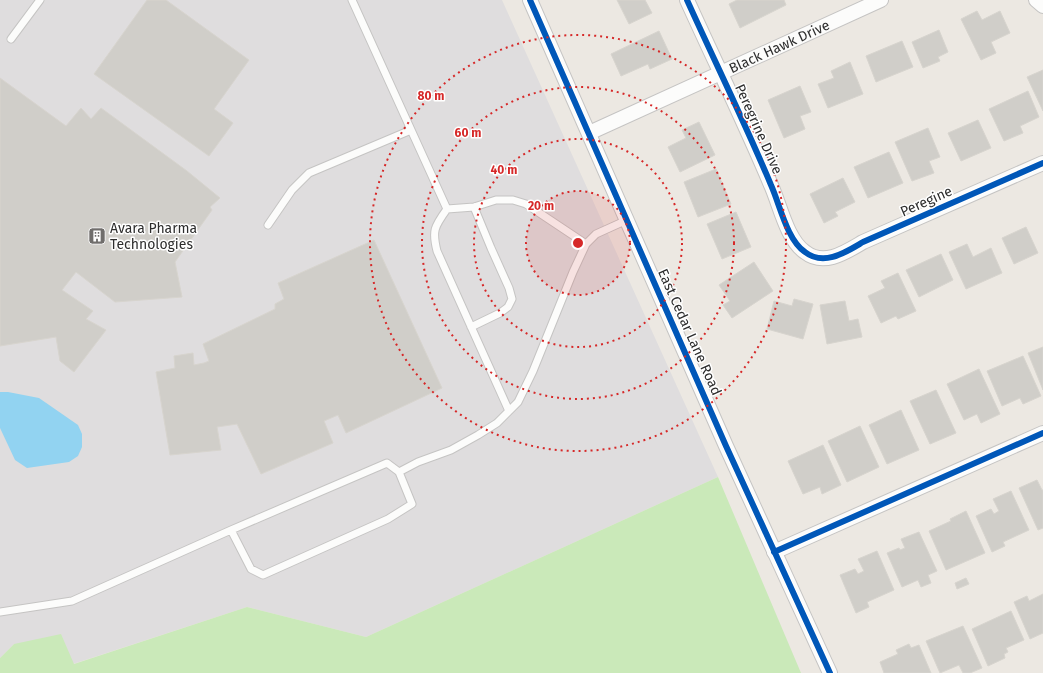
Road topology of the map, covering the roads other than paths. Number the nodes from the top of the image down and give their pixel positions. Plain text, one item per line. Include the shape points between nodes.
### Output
1 (40, 0) edge
2 (352, 0) edge
3 (530, 0) edge
4 (687, 0) edge
5 (881, 0) edge
6 (1036, 0) edge
7 (1043, 6) edge
8 (11, 39) dead end
9 (721, 73) junction
10 (411, 130) junction
11 (589, 133) junction
12 (1043, 163) edge
13 (474, 207) junction
14 (446, 210) junction
15 (627, 220) junction
16 (268, 225) dead end
17 (586, 244) junction
18 (818, 258) joint
19 (471, 327) junction
20 (509, 412) junction
21 (1043, 433) edge
22 (399, 472) junction
23 (231, 530) junction
24 (774, 552) junction
25 (0, 612) edge
26 (830, 673) edge

1 - 8 lane
2 - 10 lane
3 - 11 street, East Cedar Lane Road
4 - 9 street, Peregrine Drive
5 - 9 street, Black Hawk Drive
6 - 7 street
9 - 11 street, Black Hawk Drive
9 - 18 street, Peregrine Drive via 795,242 805,253
10 - 14 lane
10 - 16 lane via 309,173 292,190
11 - 15 street, East Cedar Lane Road
12 - 18 street, Peregine via 863,242 844,253
13 - 14 lane
13 - 17 lane via 496,200 513,200 526,204
13 - 19 lane via 512,299 508,307 500,313
14 - 19 lane via 437,223 433,237
15 - 17 lane via 596,234
15 - 24 street, East Cedar Lane Road
17 - 20 lane via 533,371 518,402
19 - 20 lane
20 - 22 lane via 497,423 451,450
21 - 24 street
22 - 23 lane via 388,463
22 - 23 lane via 412,504 388,519 263,575 251,570
23 - 25 lane via 72,601
24 - 26 street, East Cedar Lane Road

